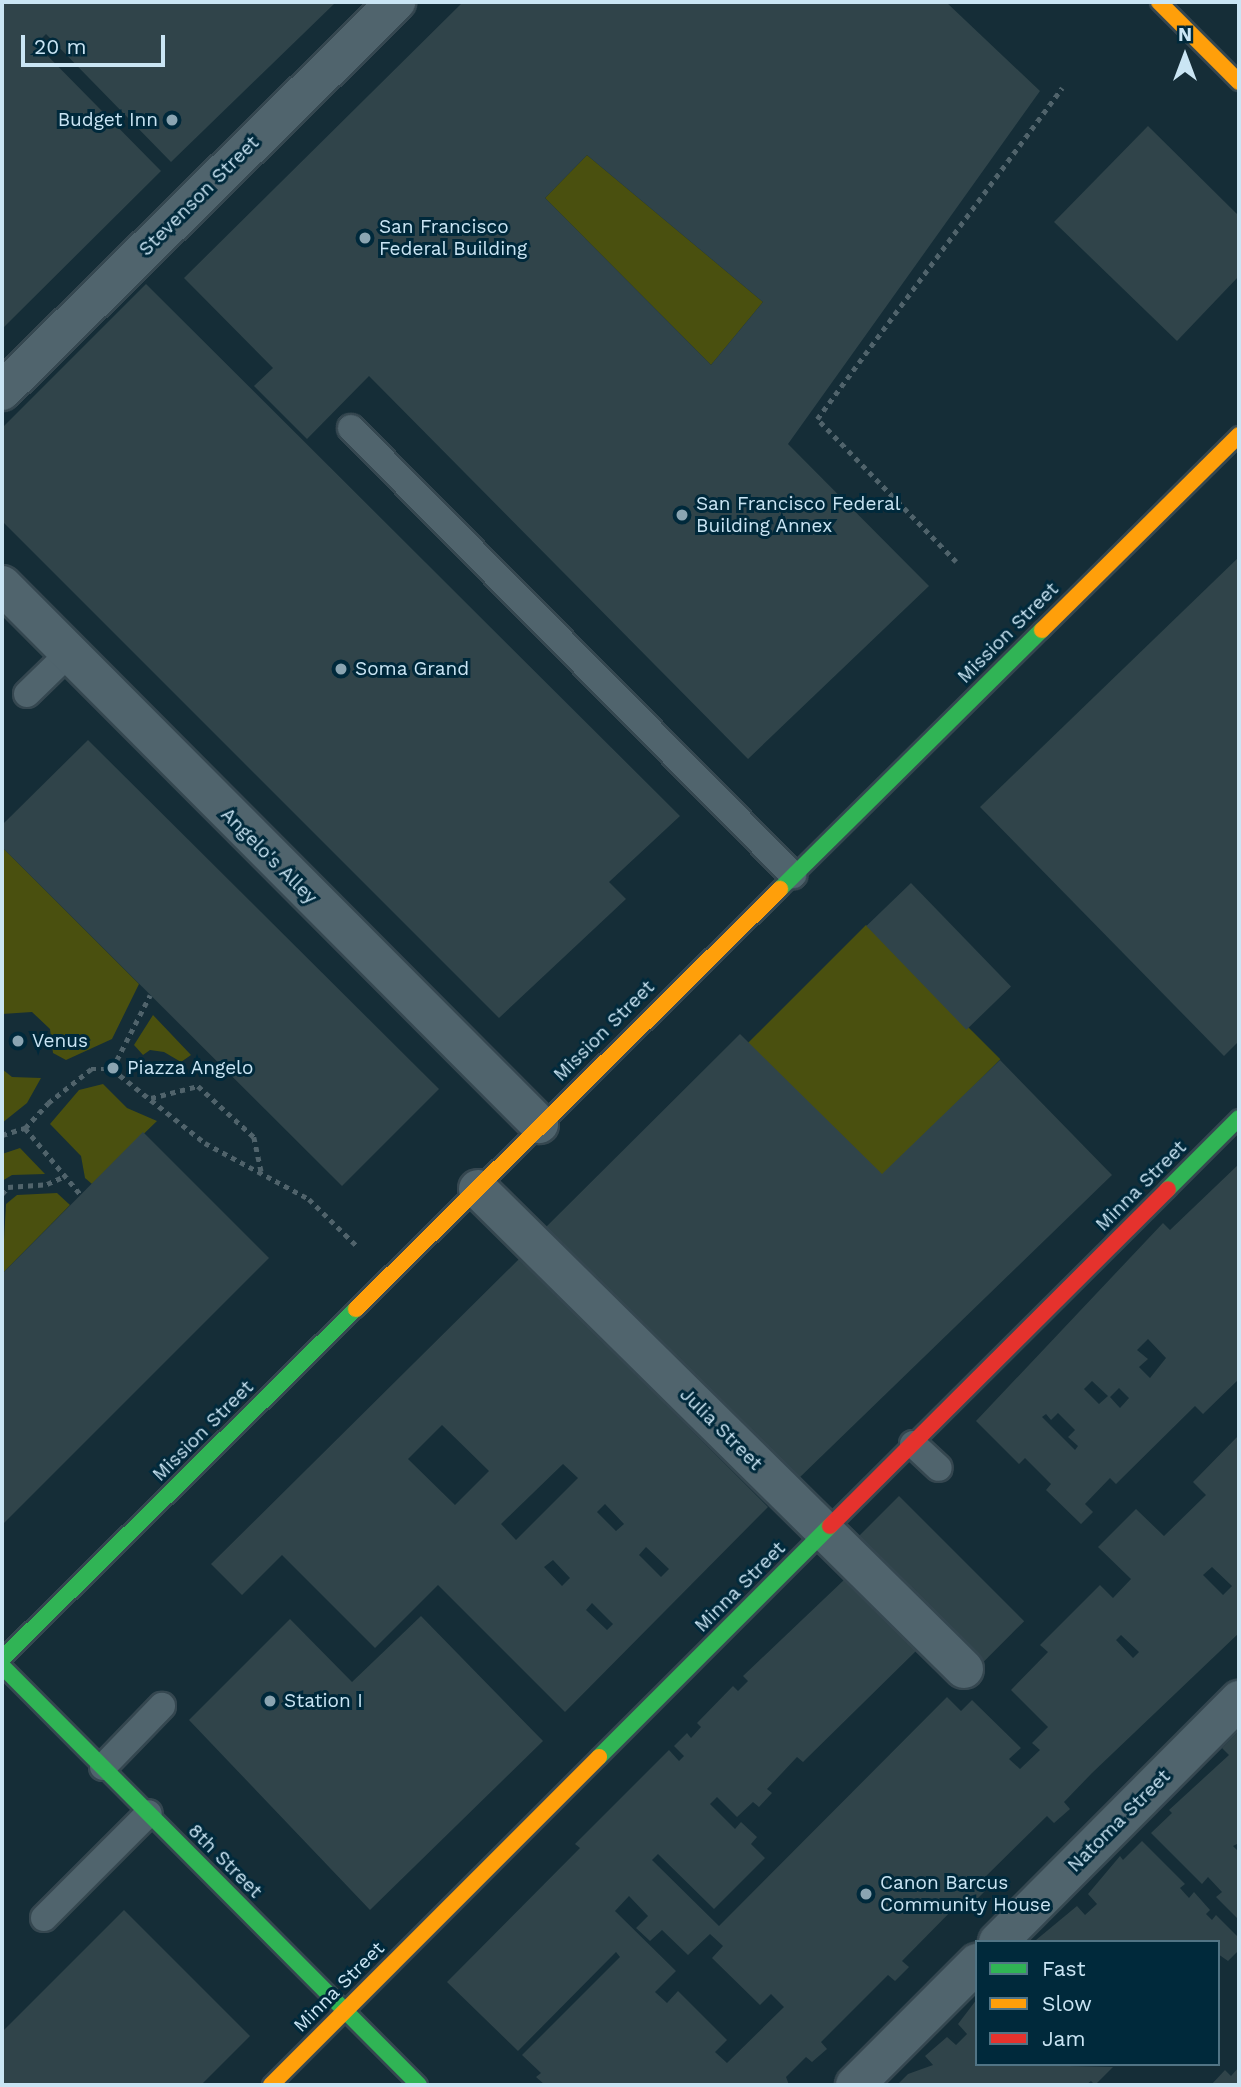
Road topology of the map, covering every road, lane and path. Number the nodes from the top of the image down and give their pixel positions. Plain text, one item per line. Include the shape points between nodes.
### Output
1 (396, 2) edge
2 (1160, 2) edge
3 (1239, 82) edge
4 (1062, 88) dead end
5 (2, 391) edge
6 (351, 428) dead end
7 (1239, 435) edge
8 (956, 562) dead end
9 (2, 585) edge
10 (68, 654) junction
11 (27, 694) dead end
12 (793, 875) junction
13 (150, 995) dead end
14 (112, 1069) junction
15 (151, 1098) junction
16 (1239, 1118) edge
17 (539, 1124) junction
18 (25, 1128) junction
19 (2, 1135) edge
20 (262, 1175) junction
21 (65, 1176) junction
22 (478, 1189) junction
23 (2, 1194) edge
24 (81, 1195) dead end
25 (389, 1277) junction
26 (913, 1444) junction
27 (939, 1468) dead end
28 (825, 1532) junction
29 (2, 1659) edge
30 (2, 1666) edge
31 (964, 1669) dead end
32 (1239, 1700) edge
33 (162, 1706) dead end
34 (103, 1767) junction
35 (149, 1813) junction
36 (44, 1918) dead end
37 (1000, 1940) edge
38 (975, 1965) edge
39 (345, 2011) junction
40 (271, 2085) edge
41 (419, 2085) edge
42 (855, 2085) edge

1 - 5 street, Stevenson Street
2 - 3 main road
4 - 8 path via 817,419
6 - 12 lane
7 - 12 main road, Mission Street
9 - 10 street, Angelo's Alley
10 - 11 lane
10 - 17 street, Angelo's Alley
12 - 17 main road, Mission Street
13 - 14 path
14 - 15 path
14 - 18 path via 91,1069
15 - 20 path via 205,1143
15 - 20 path via 198,1086 254,1137
16 - 26 main road, Minna Street
17 - 22 main road, Mission Street
18 - 19 path
18 - 21 path
20 - 25 path via 309,1199
21 - 23 path via 47,1184 8,1187
21 - 24 path
22 - 25 main road, Mission Street
22 - 28 street, Julia Street
25 - 29 main road, Mission Street
26 - 27 lane
26 - 28 main road, Minna Street
28 - 31 street, Julia Street
28 - 39 main road, Minna Street
30 - 34 main road, 8th Street
32 - 37 street, Natoma Street
33 - 34 lane
34 - 35 main road, 8th Street
35 - 36 lane
35 - 39 main road, 8th Street
38 - 42 street
39 - 40 main road, Minna Street
39 - 41 main road, 8th Street

